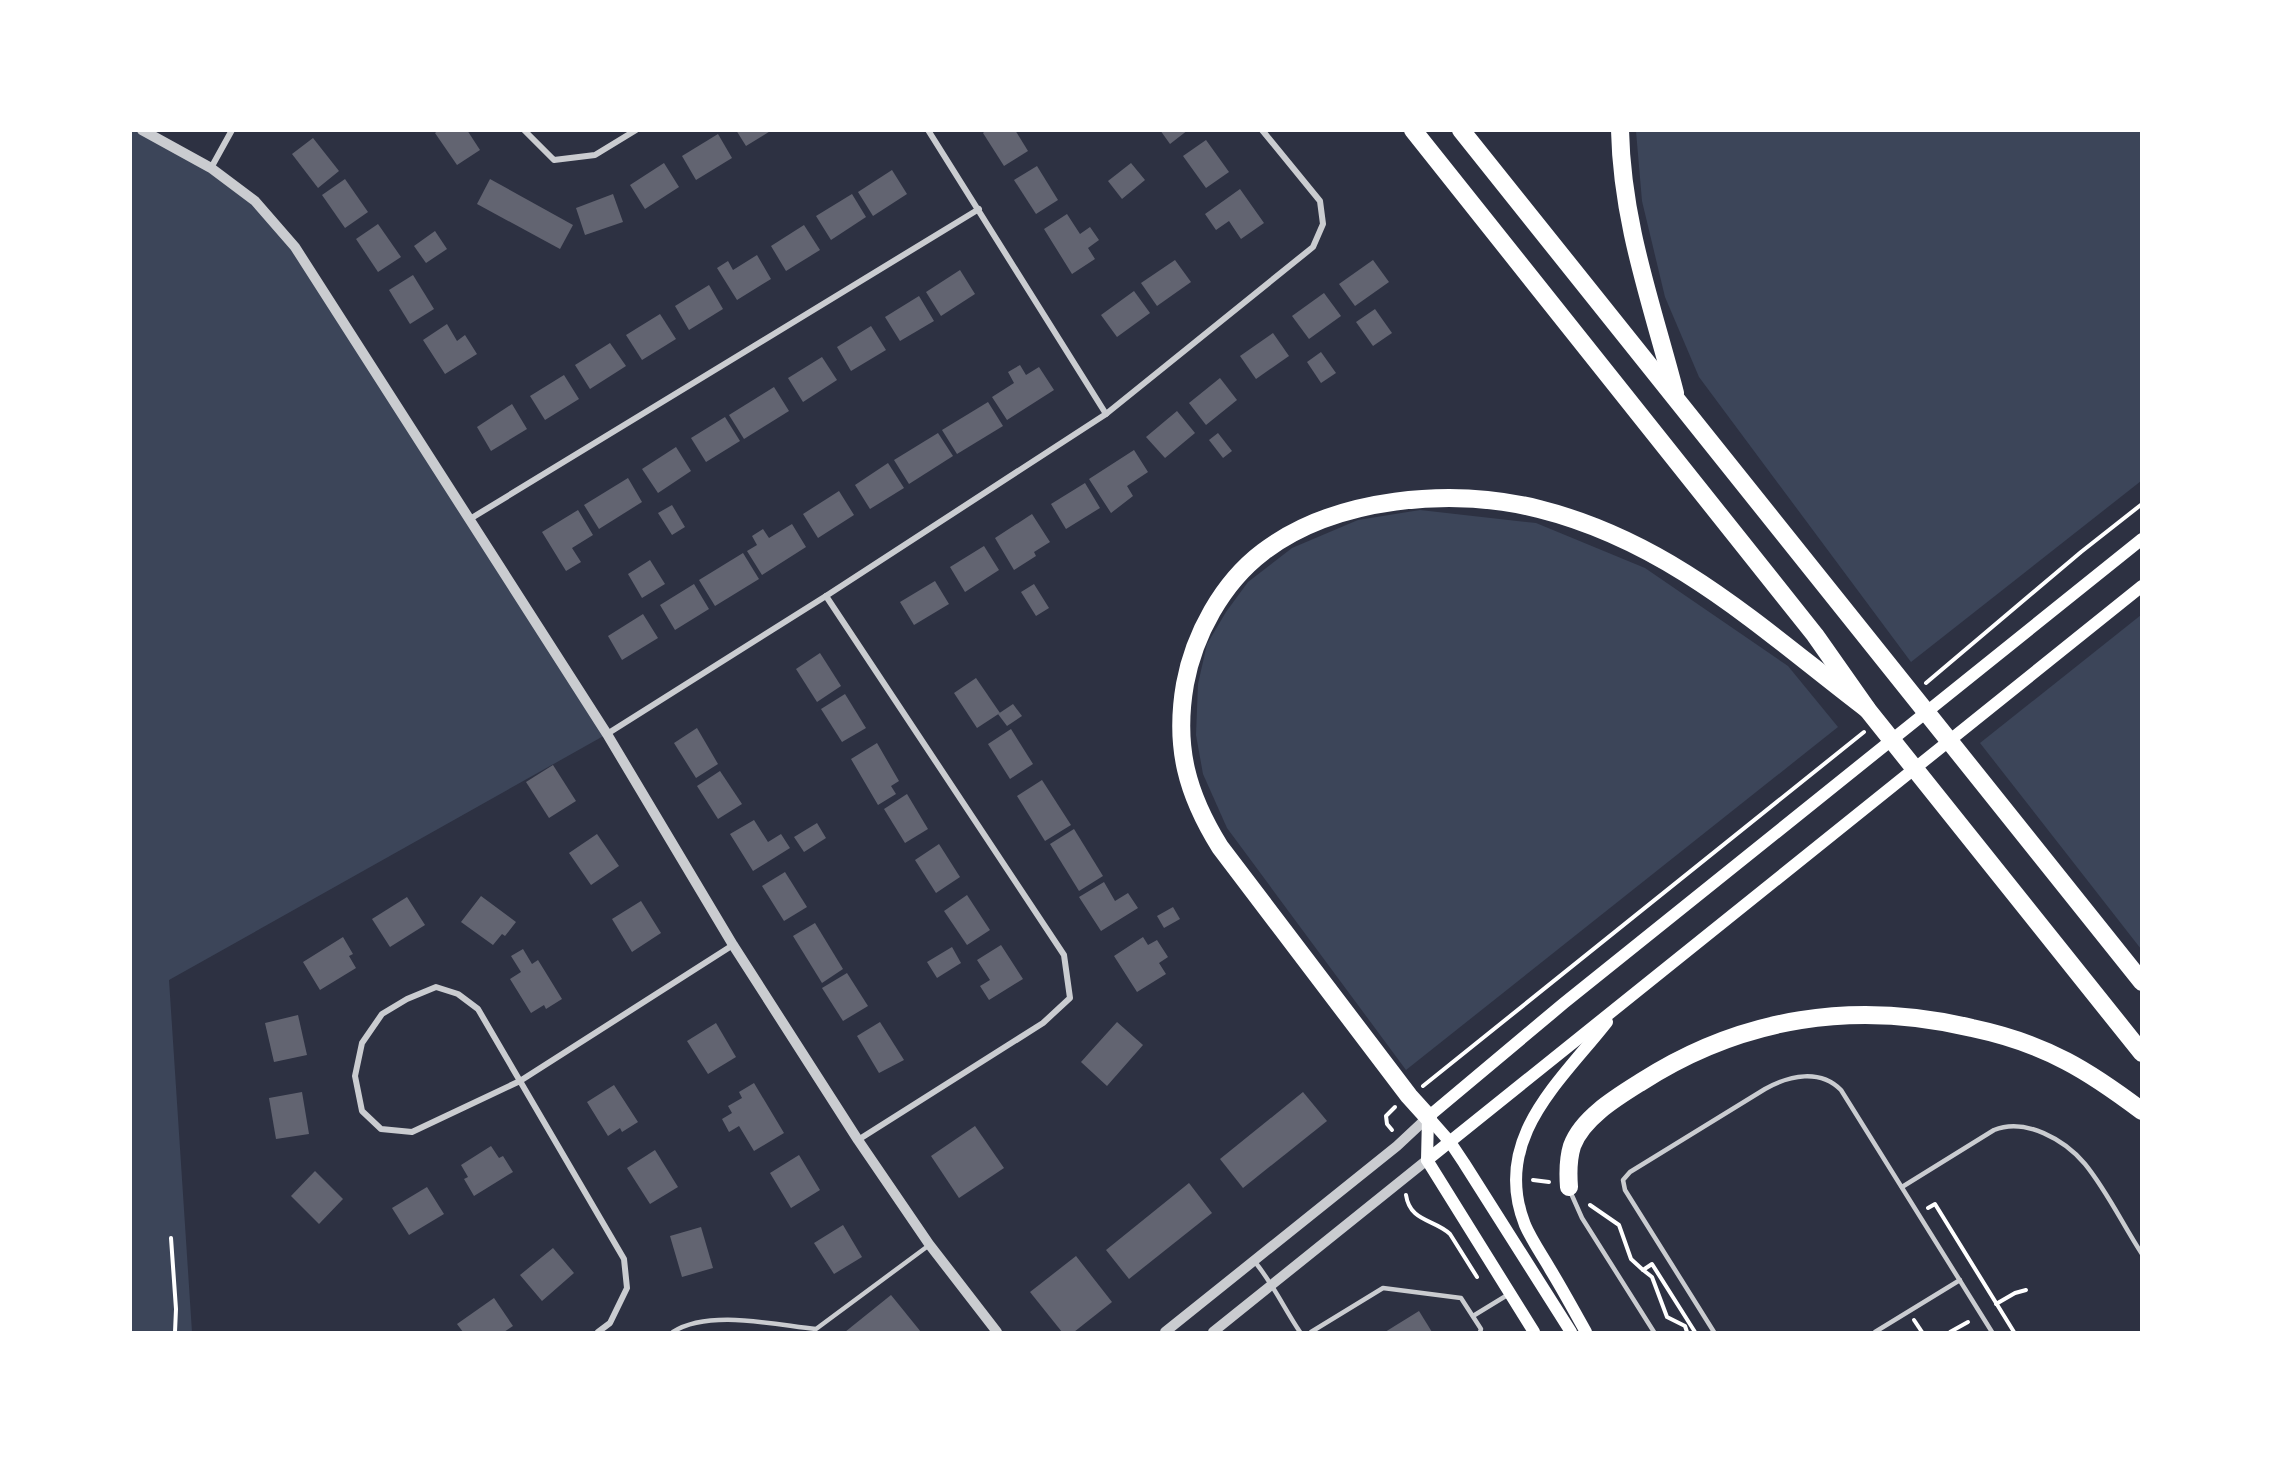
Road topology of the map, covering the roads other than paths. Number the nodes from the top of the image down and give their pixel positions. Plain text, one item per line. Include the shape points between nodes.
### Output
1 (142, 130) edge
2 (232, 130) edge
3 (524, 130) edge
4 (636, 130) edge
5 (928, 130) edge
6 (1262, 130) edge
7 (1413, 130) edge
8 (1461, 130) edge
9 (1620, 130) edge
10 (211, 168) junction
11 (979, 209) junction
12 (1677, 401) junction
13 (1106, 414) junction
14 (470, 519) junction
15 (2142, 539) edge
16 (2142, 586) edge
17 (826, 596) junction
18 (1867, 709) junction
19 (607, 734) junction
20 (733, 945) junction
21 (2142, 982) edge
22 (1620, 1006) junction
23 (2142, 1053) edge
24 (520, 1080) junction
25 (2142, 1111) edge
26 (1428, 1117) junction
27 (858, 1140) junction
28 (1450, 1142) junction
29 (1427, 1160) junction
30 (1561, 1185) joint
31 (1902, 1187) junction
32 (930, 1244) junction
33 (2142, 1254) edge
34 (1254, 1261) junction
35 (1960, 1280) junction
36 (1273, 1284) junction
37 (1509, 1294) junction
38 (1473, 1316) junction
39 (598, 1332) edge
40 (674, 1332) edge
41 (998, 1332) edge
42 (1166, 1332) edge
43 (1213, 1332) edge
44 (1300, 1332) edge
45 (1311, 1332) edge
46 (1480, 1332) edge
47 (1534, 1332) edge
48 (1571, 1332) edge
49 (1586, 1332) edge
50 (1654, 1332) edge
51 (1714, 1332) edge
52 (1875, 1332) edge
53 (1992, 1332) edge

1 - 10 street
2 - 10 street
3 - 4 street via 554,160 595,155
5 - 11 street
6 - 13 street via 1320,201 1323,224 1313,247
7 - 18 highway via 1815,635
8 - 12 highway
9 - 12 highway via 1624,193 1633,240
10 - 14 street via 255,201 295,247
11 - 13 street
11 - 14 street
12 - 21 highway
13 - 17 street
14 - 19 street
15 - 26 main road
16 - 22 main road
17 - 19 street
17 - 27 street via 1064,955 1070,998 1043,1023
18 - 23 highway
18 - 26 highway via 1734,605 1667,561 1605,530 1536,508 1465,498 1374,506 1307,527 1249,564 1211,614 1187,674 1181,742 1189,785 1220,847
19 - 20 street
20 - 24 street
20 - 27 street
22 - 28 main road
22 - 49 main road via 1544,1099 1525,1136 1518,1166 1517,1190 1526,1226
24 - 24 street via 412,1132 381,1129 362,1111 355,1076 362,1043 382,1014 436,987 458,994 478,1009
24 - 39 street via 624,1258 627,1288 610,1323
25 - 30 highway via 2066,1060 2006,1036 1898,1015 1812,1018 1728,1038 1631,1087 1578,1135
26 - 28 main road
26 - 29 main road
26 - 34 street
27 - 32 street
28 - 29 main road
28 - 48 main road
29 - 36 street
29 - 37 main road
30 - 50 lane
31 - 33 lane via 1994,1130 2009,1125 2032,1129 2057,1141 2085,1164
31 - 35 lane
31 - 51 lane via 1841,1090 1827,1079 1805,1076 1775,1083 1625,1175 1624,1190
32 - 40 lane via 816,1329 720,1319
32 - 41 street
34 - 36 lane
34 - 42 street
35 - 52 lane
35 - 53 lane
36 - 43 street
36 - 44 lane
37 - 38 lane
37 - 47 main road
38 - 45 lane via 1461,1298 1383,1288
38 - 46 lane

